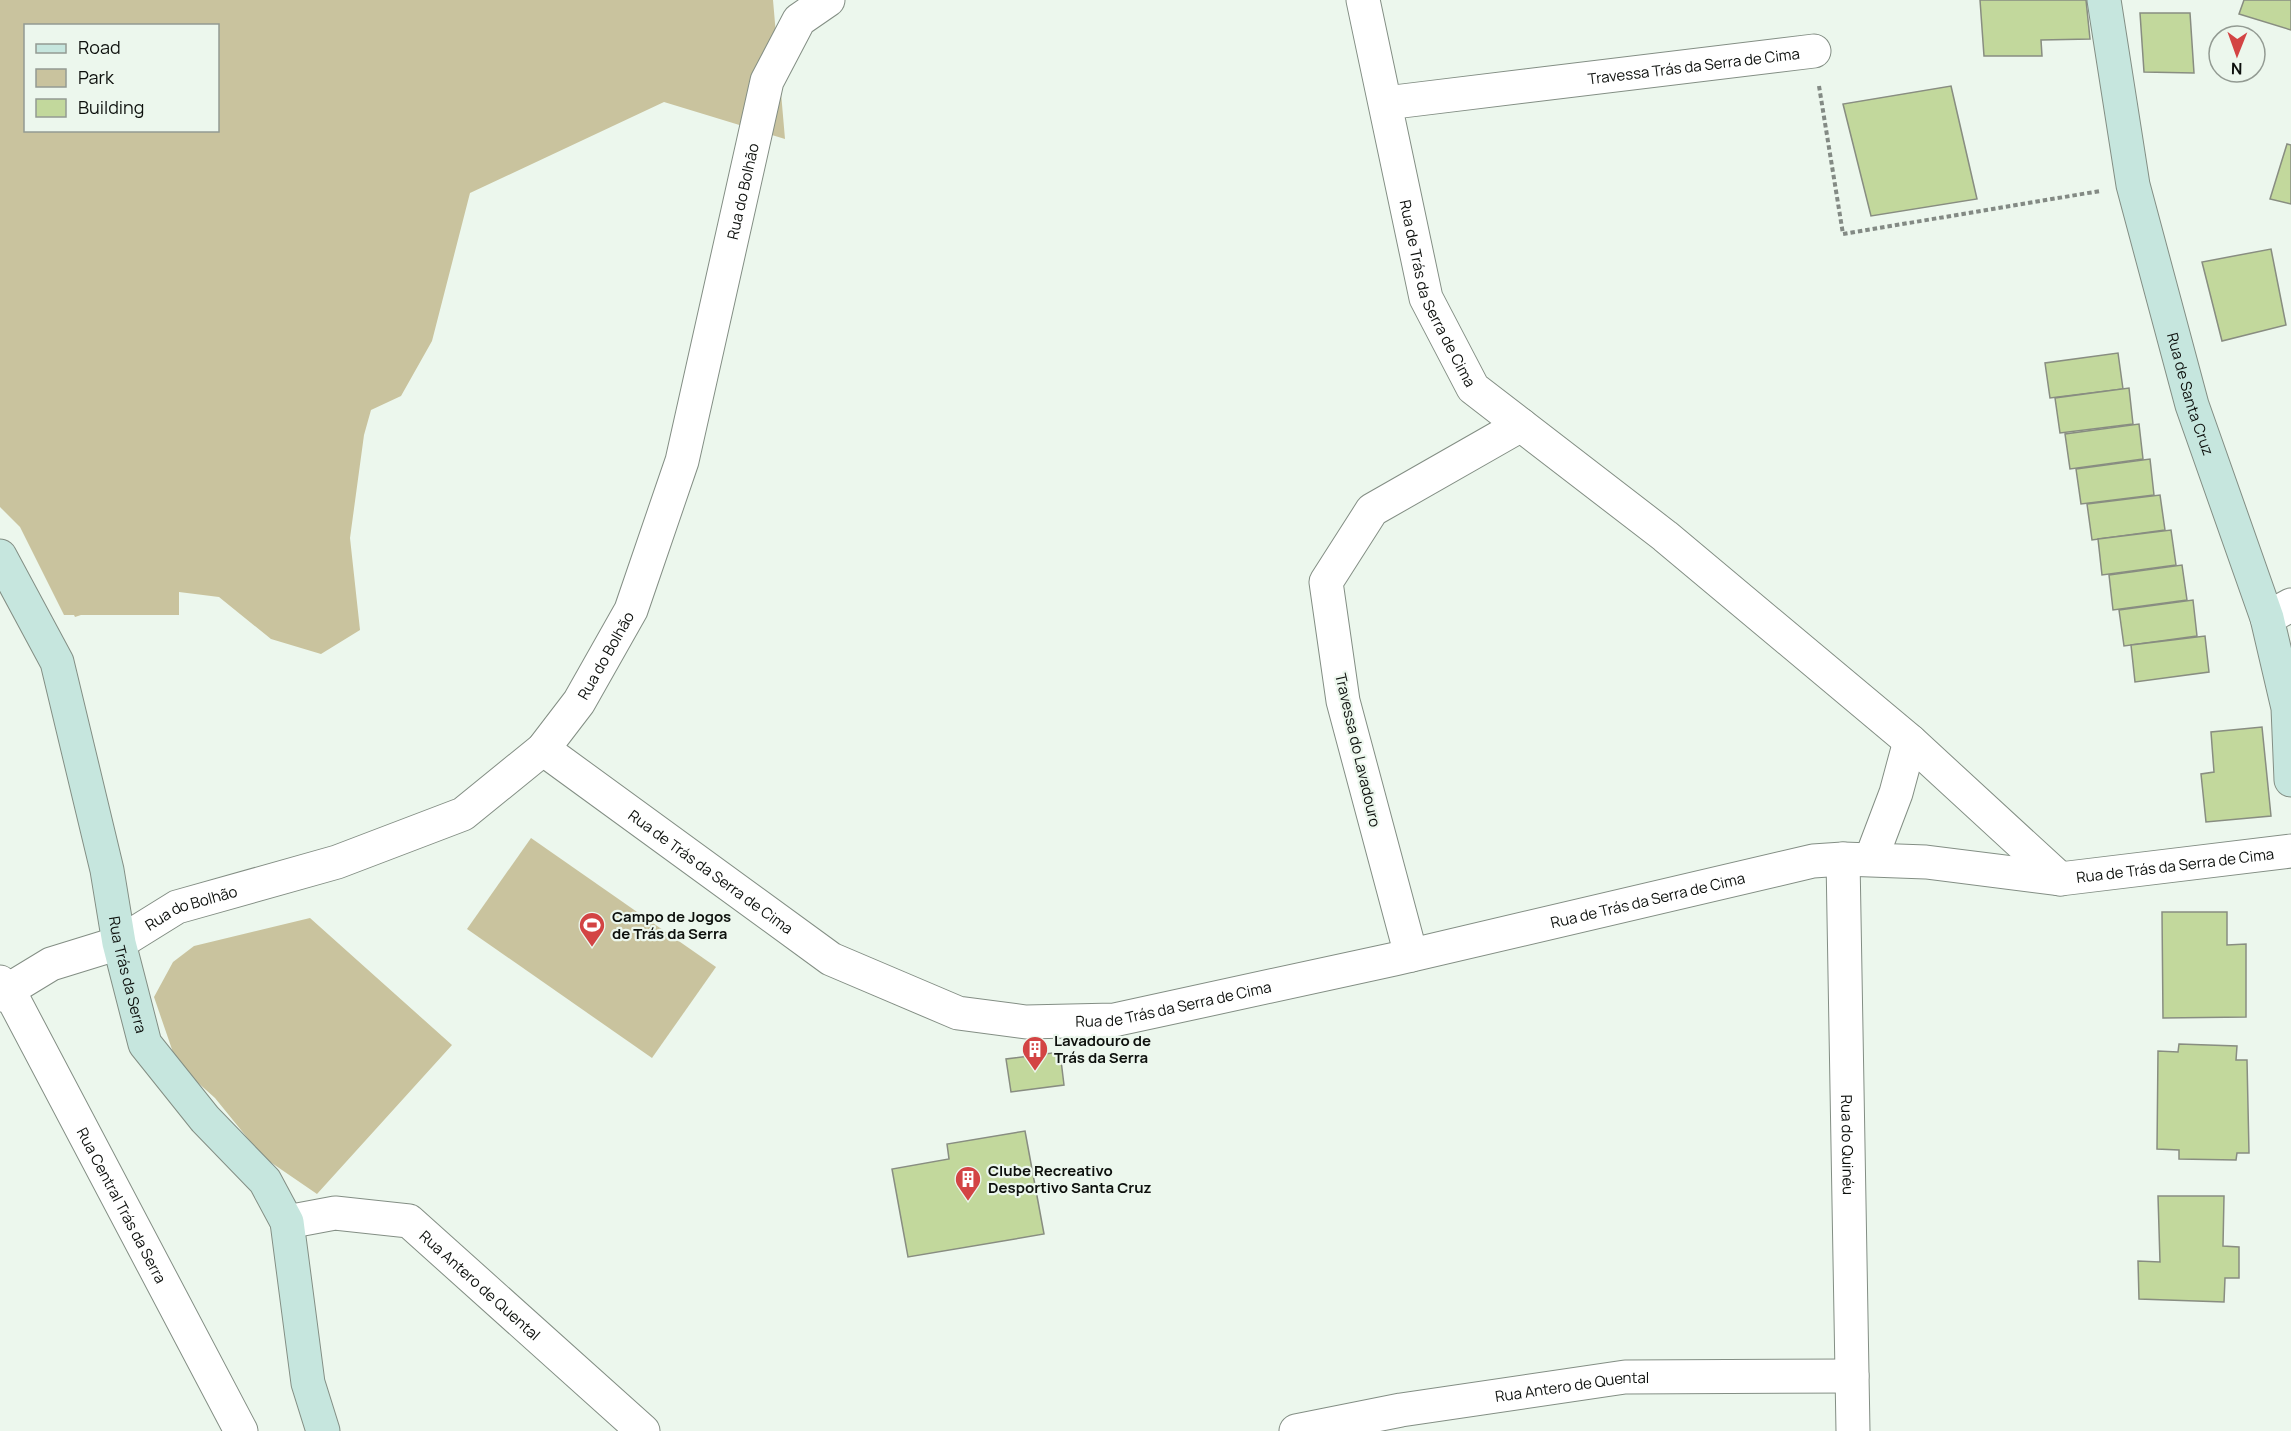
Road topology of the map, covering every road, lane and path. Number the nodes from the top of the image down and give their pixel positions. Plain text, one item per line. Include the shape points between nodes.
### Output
1 (828, 0) edge
2 (1363, 0) edge
3 (2104, 0) edge
4 (1814, 51) joint
5 (1386, 103) junction
6 (2133, 185) junction
7 (1521, 425) junction
8 (0, 556) edge
9 (2279, 612) edge
10 (1910, 741) junction
11 (543, 749) junction
12 (2291, 780) edge
13 (2291, 850) edge
14 (1857, 859) junction
15 (2060, 879) junction
16 (119, 943) junction
17 (1411, 956) junction
18 (3, 988) edge
19 (287, 1222) junction
20 (1852, 1376) junction
21 (1403, 1421) edge
22 (241, 1431) edge
23 (322, 1431) edge
24 (643, 1431) edge
25 (1296, 1431) edge
26 (1853, 1431) edge

1 - 11 street, Rua do Bolhão via 798,20 767,81 681,461 631,610 579,702
2 - 5 street, Rua de Trás da Serra de Cima
3 - 6 main road, Rua de Santa Cruz
4 - 5 street, Travessa Trás da Serra de Cima
4 - 6 path, Travessa Trás da Serra de Cima via 1843,234
5 - 7 street, Rua de Trás da Serra de Cima via 1426,298 1473,388
6 - 9 main road, Rua de Santa Cruz via 2192,405
7 - 10 street, Rua de Trás da Serra de Cima via 1665,536
7 - 17 street, Travessa do Lavadouro via 1372,510 1326,582 1343,701
8 - 16 main road, Rua Trás da Serra via 57,662 107,870
9 - 12 main road, Rua de Santa Cruz
10 - 14 street via 1896,793
10 - 15 street, Rua de Trás da Serra de Cima
11 - 16 street, Rua do Bolhão via 463,814 337,862 177,907
11 - 17 street, Rua de Trás da Serra de Cima via 831,959 958,1013 1026,1022 1114,1020
13 - 15 street, Rua de Trás da Serra de Cima
14 - 15 street, Rua de Trás da Serra de Cima via 1926,862
14 - 17 street, Rua de Trás da Serra de Cima via 1813,861
14 - 20 street, Rua do Quinéu
16 - 18 street, Rua do Bolhão via 51,964
16 - 19 main road, Rua Trás da Serra via 145,1044 205,1119 265,1181
18 - 22 street, Rua Central Trás da Serra
19 - 23 main road, Rua Trás da Serra via 308,1383
19 - 24 street, Rua Antero de Quental via 334,1213 409,1221
20 - 21 street, Rua Antero de Quental via 1624,1377
20 - 26 street, Rua do Quinéu
21 - 25 street, Rua Antero de Quental

